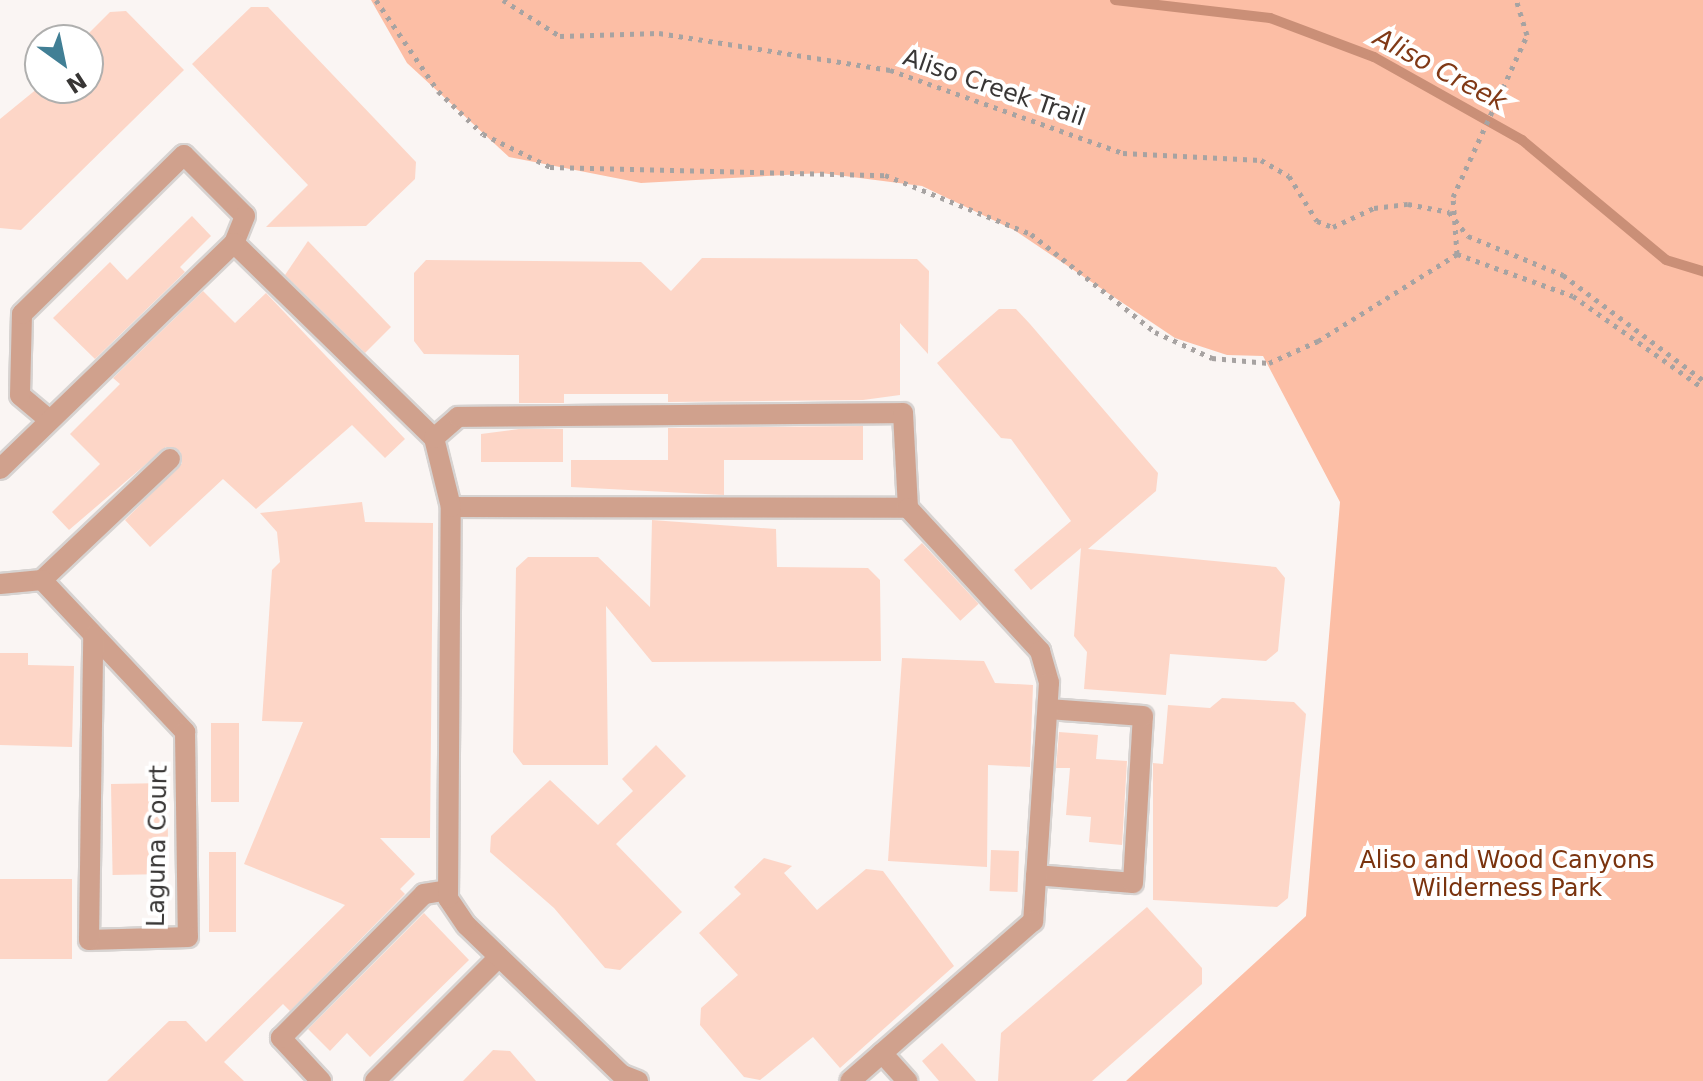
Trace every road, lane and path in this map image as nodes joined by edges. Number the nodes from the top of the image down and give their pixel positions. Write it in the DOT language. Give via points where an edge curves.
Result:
graph roads {
  1 [pos="376,0"];
  2 [pos="503,0"];
  3 [pos="1516,0"];
  4 [pos="1449,212"];
  5 [pos="234,243"];
  6 [pos="1457,254"];
  7 [pos="1703,380"];
  8 [pos="1703,388"];
  9 [pos="47,418"];
  10 [pos="434,438"];
  11 [pos="170,459"];
  12 [pos="0,469"];
  13 [pos="451,507"];
  14 [pos="908,508"];
  15 [pos="42,580"];
  16 [pos="0,584"];
  17 [pos="93,636"];
  18 [pos="1048,709"];
  19 [pos="1036,875"];
  20 [pos="448,890"];
  21 [pos="499,957"];
  22 [pos="882,1053"];
  23 [pos="627,1079"];
  24 [pos="321,1081"];
  25 [pos="375,1081"];
  26 [pos="850,1081"];
  27 [pos="907,1081"];
  1 -- 6 [label="path" via="438,91 483,134 550,167 885,175 1031,234 1155,332 1212,358 1269,363 1318,341"];
  2 -- 4 [label="path, Aliso Creek Trail" via="560,36 659,33 890,70 1123,153 1261,160 1289,176 1317,221 1333,227 1385,207"];
  3 -- 4 [label="path" via="1528,19 1523,52"];
  4 -- 6 [label="path"];
  4 -- 7 [label="path" via="1468,236 1563,275"];
  5 -- 9 [label="street"];
  5 -- 9 [label="street" via="245,216 184,155 22,314 20,395"];
  5 -- 10 [label="street"];
  6 -- 8 [label="path" via="1573,296"];
  9 -- 12 [label="street"];
  10 -- 13 [label="street"];
  10 -- 14 [label="street" via="458,417 903,413"];
  11 -- 15 [label="street"];
  13 -- 14 [label="street"];
  13 -- 20 [label="street"];
  14 -- 18 [label="street" via="1040,651"];
  15 -- 16 [label="street"];
  15 -- 17 [label="street, Laguna Court"];
  17 -- 17 [label="street, Laguna Court" via="89,940 188,937 185,732"];
  18 -- 19 [label="street"];
  18 -- 19 [label="street" via="1143,716 1133,883"];
  19 -- 22 [label="street" via="1033,921"];
  20 -- 21 [label="street" via="466,925"];
  20 -- 24 [label="street" via="424,894 281,1038"];
  21 -- 23 [label="street"];
  21 -- 25 [label="street"];
  22 -- 26 [label="street"];
  22 -- 27 [label="street"];
}
